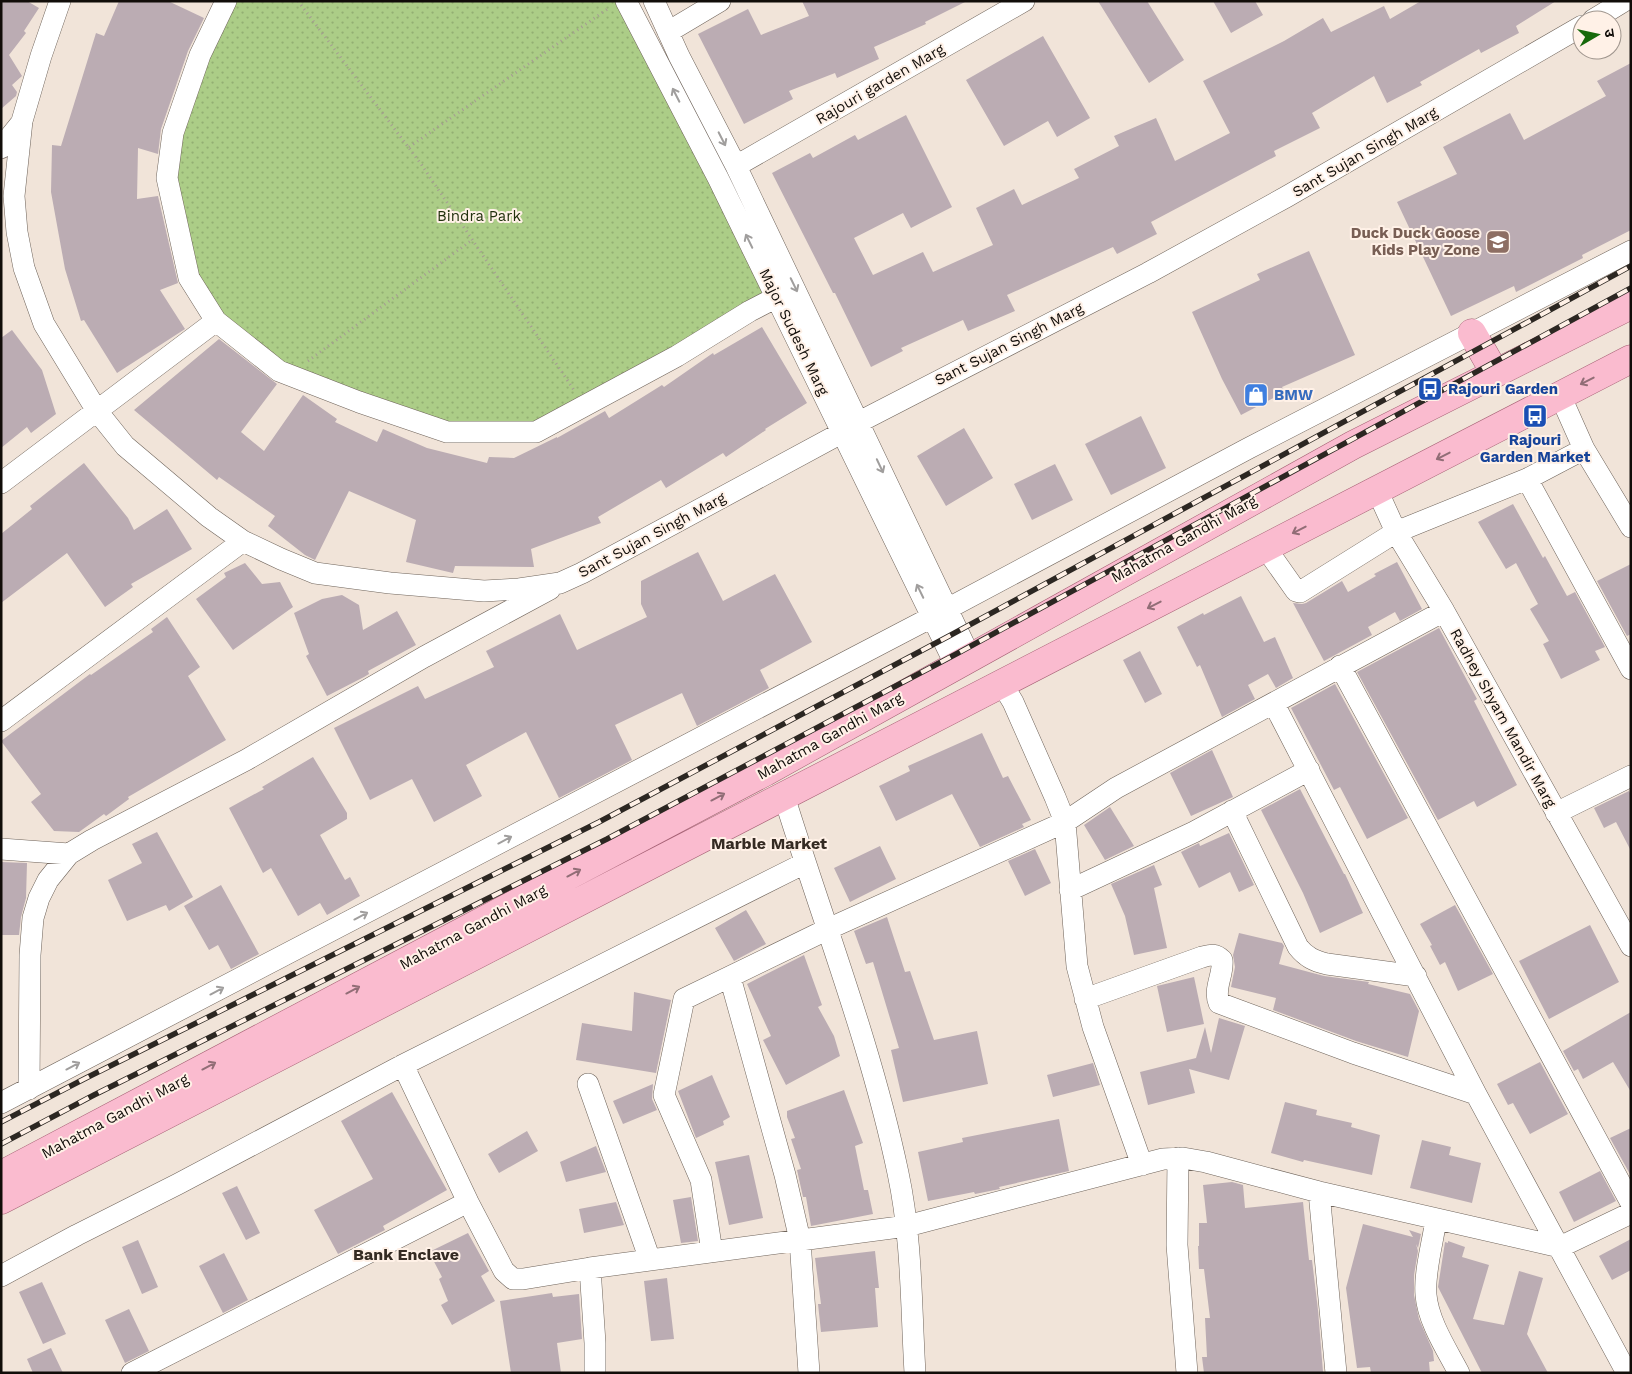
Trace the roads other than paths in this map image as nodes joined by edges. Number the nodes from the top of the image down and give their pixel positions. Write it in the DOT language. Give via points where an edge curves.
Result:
graph roads {
  1 [pos="60,1"];
  2 [pos="226,1"];
  3 [pos="654,1"];
  4 [pos="720,1"];
  5 [pos="1024,1"];
  6 [pos="1624,1"];
  7 [pos="618,4"];
  8 [pos="1609,10"];
  9 [pos="668,32"];
  10 [pos="1572,32"];
  11 [pos="22,121"];
  12 [pos="4,141"];
  13 [pos="736,166"];
  14 [pos="1631,251"];
  15 [pos="777,297"];
  16 [pos="1631,305"];
  17 [pos="216,321"];
  18 [pos="1472,333"];
  19 [pos="1631,359"];
  20 [pos="1495,374"];
  21 [pos="1560,395"];
  22 [pos="97,410"];
  23 [pos="851,427"];
  24 [pos="1584,449"];
  25 [pos="1527,479"];
  26 [pos="1,482"];
  27 [pos="1382,487"];
  28 [pos="1631,527"];
  29 [pos="1402,529"];
  30 [pos="243,541"];
  31 [pos="1266,548"];
  32 [pos="560,583"];
  33 [pos="1444,611"];
  34 [pos="940,613"];
  35 [pos="964,663"];
  36 [pos="1340,666"];
  37 [pos="1631,669"];
  38 [pos="1002,684"];
  39 [pos="1274,704"];
  40 [pos="1,721"];
  41 [pos="1309,770"];
  42 [pos="1631,776"];
  43 [pos="784,796"];
  44 [pos="1232,811"];
  45 [pos="1560,811"];
  46 [pos="1065,822"];
  47 [pos="1,849"];
  48 [pos="69,854"];
  49 [pos="805,863"];
  50 [pos="1070,890"];
  51 [pos="1631,926"];
  52 [pos="828,929"];
  53 [pos="1631,946"];
  54 [pos="1416,976"];
  55 [pos="730,977"];
  56 [pos="1085,999"];
  57 [pos="403,1065"];
  58 [pos="588,1084"];
  59 [pos="29,1089"];
  60 [pos="1476,1094"];
  61 [pos="1,1103"];
  62 [pos="1178,1158"];
  63 [pos="14,1165"];
  64 [pos="1142,1165"];
  65 [pos="57,1172"];
  66 [pos="1,1175"];
  67 [pos="1319,1192"];
  68 [pos="1,1200"];
  69 [pos="468,1202"];
  70 [pos="1631,1204"];
  71 [pos="1631,1212"];
  72 [pos="1,1217"];
  73 [pos="1436,1219"];
  74 [pos="907,1226"];
  75 [pos="800,1240"];
  76 [pos="1560,1248"];
  77 [pos="712,1252"];
  78 [pos="650,1260"];
  79 [pos="590,1268"];
  80 [pos="1,1276"];
  81 [pos="132,1373"];
  82 [pos="595,1373"];
  83 [pos="809,1373"];
  84 [pos="915,1373"];
  85 [pos="1187,1373"];
  86 [pos="1336,1373"];
  87 [pos="1460,1373"];
  88 [pos="1627,1373"];
  1 -- 11 [label="street, Sant Sujan Singh Marg"];
  2 -- 17 [label="street" via="200,54 173,133 166,178 189,278"];
  3 -- 9 [label="street, Major Sudesh Marg"];
  4 -- 9 [label="street"];
  5 -- 13 [label="street, Rajouri garden Marg"];
  6 -- 8 [label="street"];
  15 -- 7 [label="street, Major Sudesh Marg, one-way" via="718,178"];
  9 -- 13 [label="street, Major Sudesh Marg, one-way"];
  10 -- 23 [label="street, Sant Sujan Singh Marg" via="1148,273"];
  11 -- 12 [label="street"];
  11 -- 22 [label="street, Sant Sujan Singh Marg" via="14,196 24,268 44,324"];
  13 -- 23 [label="street, Major Sudesh Marg, one-way"];
  14 -- 18 [label="street"];
  15 -- 17 [label="street" via="677,356 536,432 447,432 359,402 280,371"];
  15 -- 23 [label="street, Major Sudesh Marg"];
  16 -- 20 [label="main road, Mahatma Gandhi Marg"];
  17 -- 22 [label="street"];
  18 -- 20 [label="main road"];
  18 -- 34 [label="street"];
  19 -- 21 [label="main road, Mahatma Gandhi Marg, one-way"];
  20 -- 35 [label="main road, Mahatma Gandhi Marg" via="1353,445"];
  21 -- 24 [label="street"];
  21 -- 27 [label="main road, Mahatma Gandhi Marg, one-way"];
  22 -- 26 [label="street"];
  22 -- 30 [label="street, Sant Sujan Singh Marg" via="131,452"];
  23 -- 32 [label="street, Sant Sujan Singh Marg"];
  23 -- 34 [label="street, Major Sudesh Marg"];
  24 -- 25 [label="street"];
  24 -- 28 [label="street"];
  25 -- 29 [label="street"];
  25 -- 37 [label="street"];
  27 -- 29 [label="street, Radhey Shyam Mandir Marg"];
  27 -- 31 [label="main road, Mahatma Gandhi Marg, one-way"];
  29 -- 31 [label="street" via="1299,592"];
  29 -- 33 [label="street, Radhey Shyam Mandir Marg"];
  29 -- 45 [label="street, Radhey Shyam Mandir Marg" via="1454,614"];
  30 -- 32 [label="street, Sant Sujan Singh Marg" via="315,572 390,584 484,591"];
  30 -- 40 [label="street"];
  31 -- 38 [label="main road, Mahatma Gandhi Marg, one-way"];
  32 -- 48 [label="street" via="246,760"];
  33 -- 36 [label="street"];
  33 -- 45 [label="street, Radhey Shyam Mandir Marg"];
  34 -- 35 [label="street, Major Sudesh Marg"];
  59 -- 34 [label="street, one-way"];
  63 -- 35 [label="main road, Mahatma Gandhi Marg, one-way" via="765,772"];
  36 -- 39 [label="street"];
  36 -- 70 [label="street"];
  38 -- 43 [label="main road, Mahatma Gandhi Marg"];
  38 -- 46 [label="street" via="1013,702"];
  39 -- 41 [label="street"];
  39 -- 46 [label="street" via="1116,788"];
  41 -- 44 [label="street"];
  41 -- 54 [label="street"];
  42 -- 45 [label="street"];
  43 -- 49 [label="street"];
  43 -- 65 [label="main road, Mahatma Gandhi Marg"];
  44 -- 50 [label="street"];
  44 -- 54 [label="street" via="1298,947 1305,955 1327,964"];
  45 -- 51 [label="street, Radhey Shyam Mandir Marg"];
  45 -- 53 [label="street, Radhey Shyam Mandir Marg"];
  46 -- 50 [label="street"];
  46 -- 52 [label="street"];
  47 -- 48 [label="street"];
  48 -- 59 [label="street" via="38,898 34,918 30,955"];
  49 -- 52 [label="street"];
  49 -- 57 [label="street"];
  50 -- 56 [label="street" via="1077,966"];
  52 -- 55 [label="street"];
  52 -- 74 [label="street" via="847,983 884,1117"];
  54 -- 60 [label="street"];
  55 -- 75 [label="street"];
  55 -- 77 [label="street" via="684,999 664,1095 701,1180"];
  56 -- 60 [label="street" via="1212,954 1222,960 1216,998 1224,1006"];
  56 -- 64 [label="street"];
  57 -- 69 [label="street"];
  57 -- 80 [label="street"];
  58 -- 78 [label="street"];
  59 -- 61 [label="street"];
  60 -- 76 [label="street"];
  62 -- 64 [label="street"];
  62 -- 67 [label="street" via="1206,1162"];
  62 -- 85 [label="street" via="1177,1245"];
  63 -- 66 [label="main road, Mahatma Gandhi Marg"];
  64 -- 74 [label="street"];
  65 -- 68 [label="main road, Mahatma Gandhi Marg"];
  65 -- 72 [label="main road, Mahatma Gandhi Marg"];
  67 -- 73 [label="street"];
  67 -- 86 [label="street"];
  69 -- 79 [label="street" via="504,1271 513,1279"];
  69 -- 81 [label="street"];
  71 -- 76 [label="street"];
  73 -- 76 [label="street"];
  73 -- 87 [label="street" via="1426,1298 1437,1330"];
  74 -- 75 [label="street"];
  74 -- 84 [label="street"];
  75 -- 77 [label="street"];
  75 -- 83 [label="street"];
  76 -- 88 [label="street"];
  77 -- 78 [label="street"];
  78 -- 79 [label="street"];
  79 -- 82 [label="street"];
}
